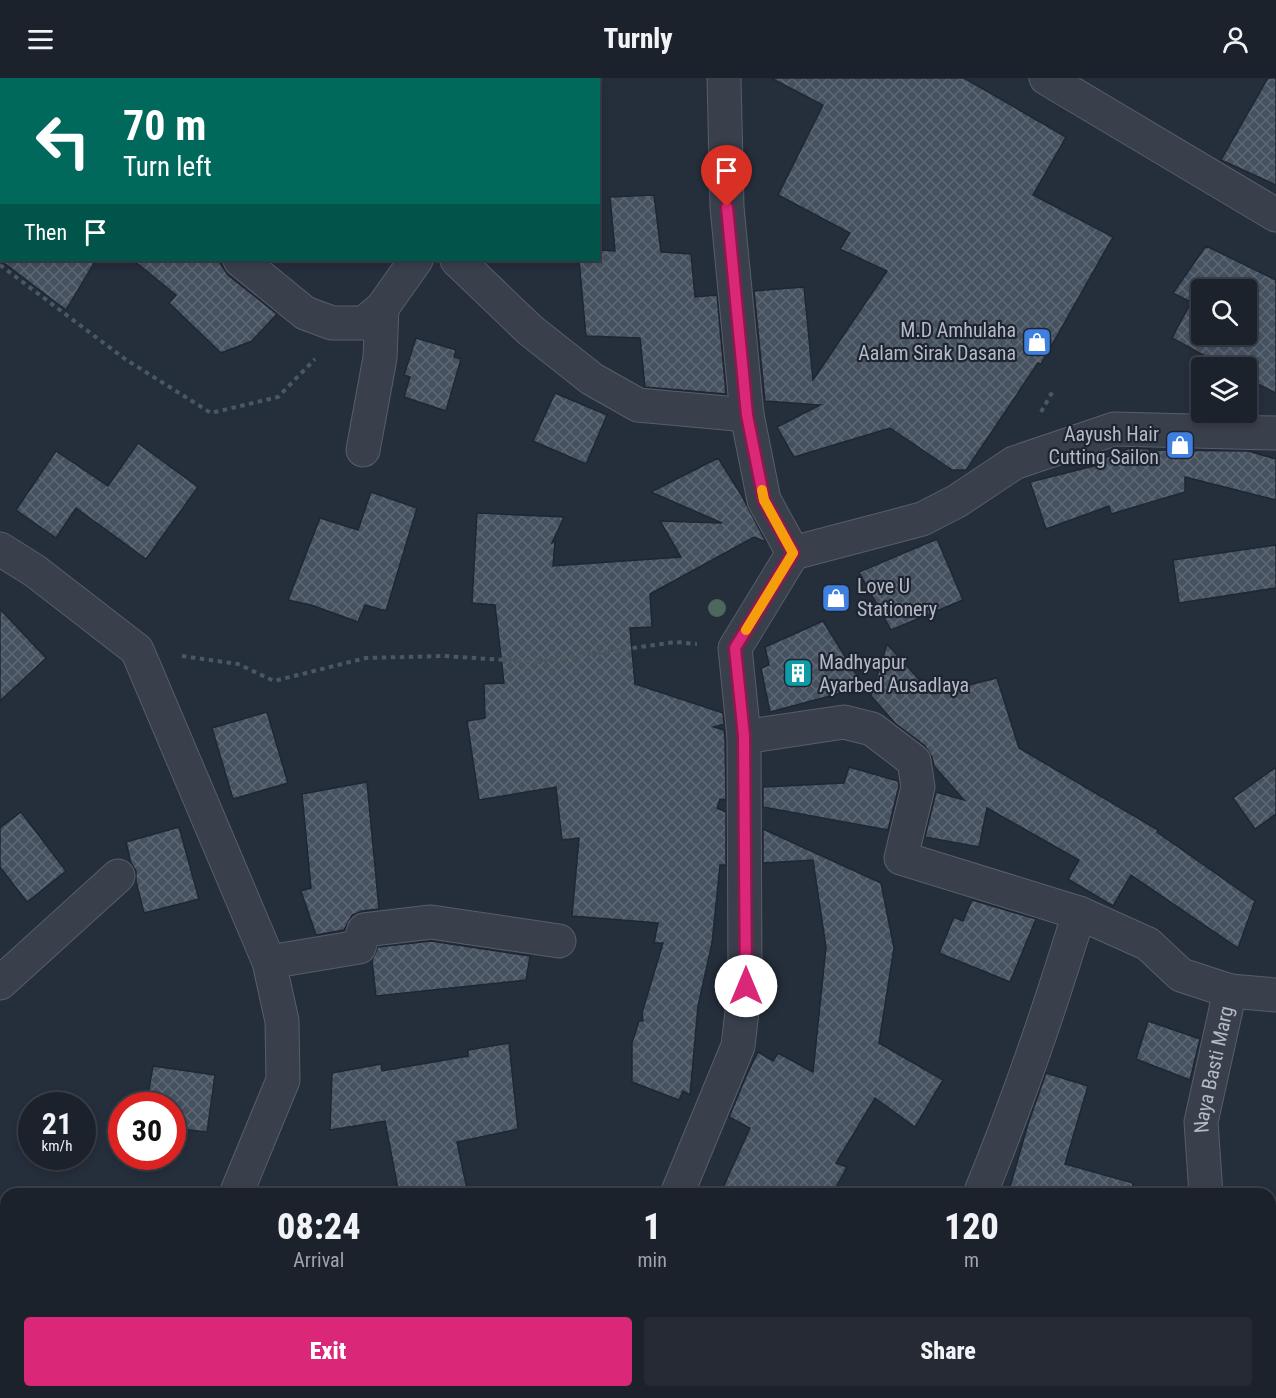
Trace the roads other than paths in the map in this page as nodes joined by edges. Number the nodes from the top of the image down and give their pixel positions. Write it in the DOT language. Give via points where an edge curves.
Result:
graph roads {
  1 [pos="724,78"];
  2 [pos="1046,78"];
  3 [pos="1276,215"];
  4 [pos="241,261"];
  5 [pos="415,261"];
  6 [pos="458,261"];
  7 [pos="373,315"];
  8 [pos="747,415"];
  9 [pos="1276,433"];
  10 [pos="363,450"];
  11 [pos="0,549"];
  12 [pos="793,553"];
  13 [pos="744,736"];
  14 [pos="118,876"];
  15 [pos="1078,913"];
  16 [pos="559,941"];
  17 [pos="269,962"];
  18 [pos="0,983"];
  19 [pos="1230,991"];
  20 [pos="1276,994"];
  21 [pos="238,1188"];
  22 [pos="679,1188"];
  23 [pos="982,1188"];
  24 [pos="1206,1188"];
  1 -- 8 [label="street" via="727,207"];
  2 -- 3 [label="street"];
  4 -- 7 [label="street" via="305,313 332,323"];
  5 -- 7 [label="street"];
  6 -- 8 [label="street" via="530,330 592,379 638,405"];
  7 -- 10 [label="street" via="380,358"];
  8 -- 12 [label="street" via="764,500"];
  9 -- 12 [label="street" via="1114,429 1014,463 922,519"];
  11 -- 17 [label="street" via="35,571 137,650"];
  12 -- 13 [label="street" via="735,648"];
  13 -- 15 [label="street" via="844,722 872,729 914,761 918,788 900,858"];
  13 -- 22 [label="street" via="746,986 738,1046"];
  14 -- 18 [label="street"];
  15 -- 19 [label="street" via="1148,944 1181,975"];
  15 -- 23 [label="street" via="1060,974"];
  16 -- 17 [label="street" via="431,922 363,930 359,947"];
  17 -- 21 [label="street" via="282,1021 283,1080"];
  19 -- 20 [label="street, Naya Basti Marg"];
  19 -- 24 [label="street, Naya Basti Marg" via="1201,1122"];
}
